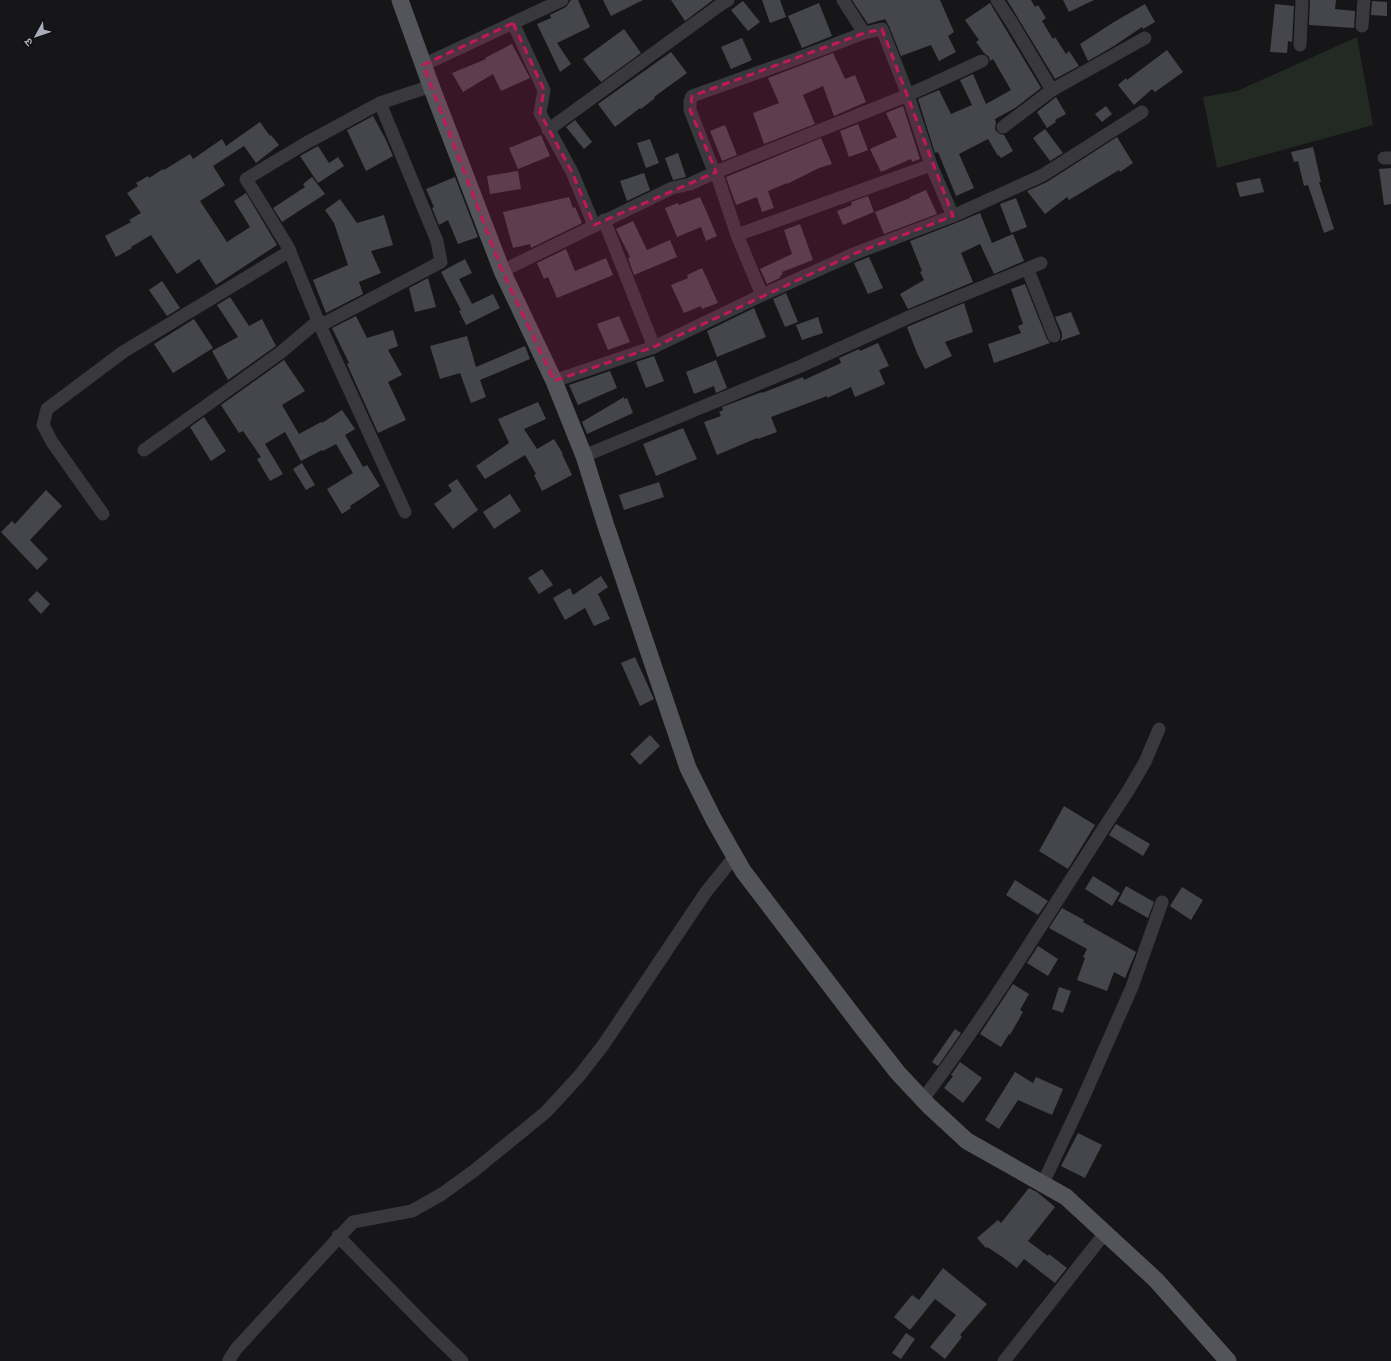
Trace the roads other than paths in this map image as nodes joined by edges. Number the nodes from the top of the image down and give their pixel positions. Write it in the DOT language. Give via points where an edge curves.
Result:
graph roads {
  1 [pos="400,0"];
  2 [pos="562,0"];
  3 [pos="728,0"];
  4 [pos="843,0"];
  5 [pos="997,0"];
  6 [pos="1302,0"];
  7 [pos="1364,0"];
  8 [pos="513,23"];
  9 [pos="1362,26"];
  10 [pos="864,33"];
  11 [pos="1145,38"];
  12 [pos="1300,45"];
  13 [pos="982,61"];
  14 [pos="423,65"];
  15 [pos="431,86"];
  16 [pos="1052,90"];
  17 [pos="908,95"];
  18 [pos="380,103"];
  19 [pos="1142,112"];
  20 [pos="1003,127"];
  21 [pos="548,130"];
  22 [pos="931,165"];
  23 [pos="716,172"];
  24 [pos="953,216"];
  25 [pos="599,223"];
  26 [pos="736,235"];
  27 [pos="290,251"];
  28 [pos="1041,263"];
  29 [pos="1028,270"];
  30 [pos="502,271"];
  31 [pos="762,295"];
  32 [pos="318,321"];
  33 [pos="1054,336"];
  34 [pos="654,347"];
  35 [pos="554,381"];
  36 [pos="144,450"];
  37 [pos="584,456"];
  38 [pos="405,512"];
  39 [pos="103,514"];
  40 [pos="1159,729"];
  41 [pos="734,856"];
  42 [pos="1162,902"];
  43 [pos="923,1099"];
  44 [pos="1042,1183"];
  45 [pos="1105,1233"];
  46 [pos="338,1236"];
  47 [pos="230,1361"];
  48 [pos="462,1361"];
  49 [pos="1004,1361"];
  50 [pos="1228,1361"];
  1 -- 14 [label="main road"];
  2 -- 8 [label="street"];
  3 -- 21 [label="street"];
  4 -- 10 [label="street"];
  5 -- 16 [label="street"];
  6 -- 12 [label="street"];
  7 -- 9 [label="street"];
  8 -- 14 [label="street"];
  8 -- 21 [label="street" via="544,90 540,113"];
  10 -- 17 [label="street" via="882,29"];
  10 -- 23 [label="street" via="692,96 690,110"];
  11 -- 16 [label="street"];
  13 -- 17 [label="street"];
  14 -- 15 [label="main road"];
  15 -- 18 [label="street"];
  15 -- 30 [label="main road"];
  16 -- 20 [label="street"];
  17 -- 22 [label="street"];
  17 -- 23 [label="street"];
  18 -- 27 [label="street" via="246,179"];
  18 -- 32 [label="street" via="437,241 441,262 325,322"];
  19 -- 24 [label="street" via="1043,175"];
  21 -- 25 [label="street"];
  22 -- 24 [label="street"];
  22 -- 26 [label="street"];
  23 -- 25 [label="street" via="690,184 672,188"];
  23 -- 26 [label="street"];
  24 -- 31 [label="street" via="856,253"];
  25 -- 30 [label="street"];
  25 -- 34 [label="street"];
  26 -- 31 [label="street"];
  27 -- 32 [label="street"];
  27 -- 39 [label="street" via="123,352 47,409 43,425"];
  28 -- 29 [label="street"];
  29 -- 33 [label="street"];
  29 -- 37 [label="street" via="909,317 802,366"];
  30 -- 35 [label="main road"];
  31 -- 34 [label="street"];
  32 -- 36 [label="street" via="280,353"];
  32 -- 38 [label="street"];
  34 -- 35 [label="street"];
  35 -- 37 [label="main road"];
  37 -- 41 [label="main road" via="688,768"];
  40 -- 43 [label="street" via="1145,762 1128,791 993,1000"];
  41 -- 43 [label="main road" via="861,1026 898,1073"];
  41 -- 46 [label="street" via="706,892 604,1044 546,1112 442,1194 412,1210 353,1222"];
  42 -- 44 [label="street" via="1132,987"];
  43 -- 44 [label="main road" via="967,1141"];
  44 -- 45 [label="main road" via="1066,1197"];
  45 -- 49 [label="street"];
  45 -- 50 [label="main road" via="1156,1280"];
  46 -- 47 [label="street" via="236,1349"];
  46 -- 48 [label="street"];
}
